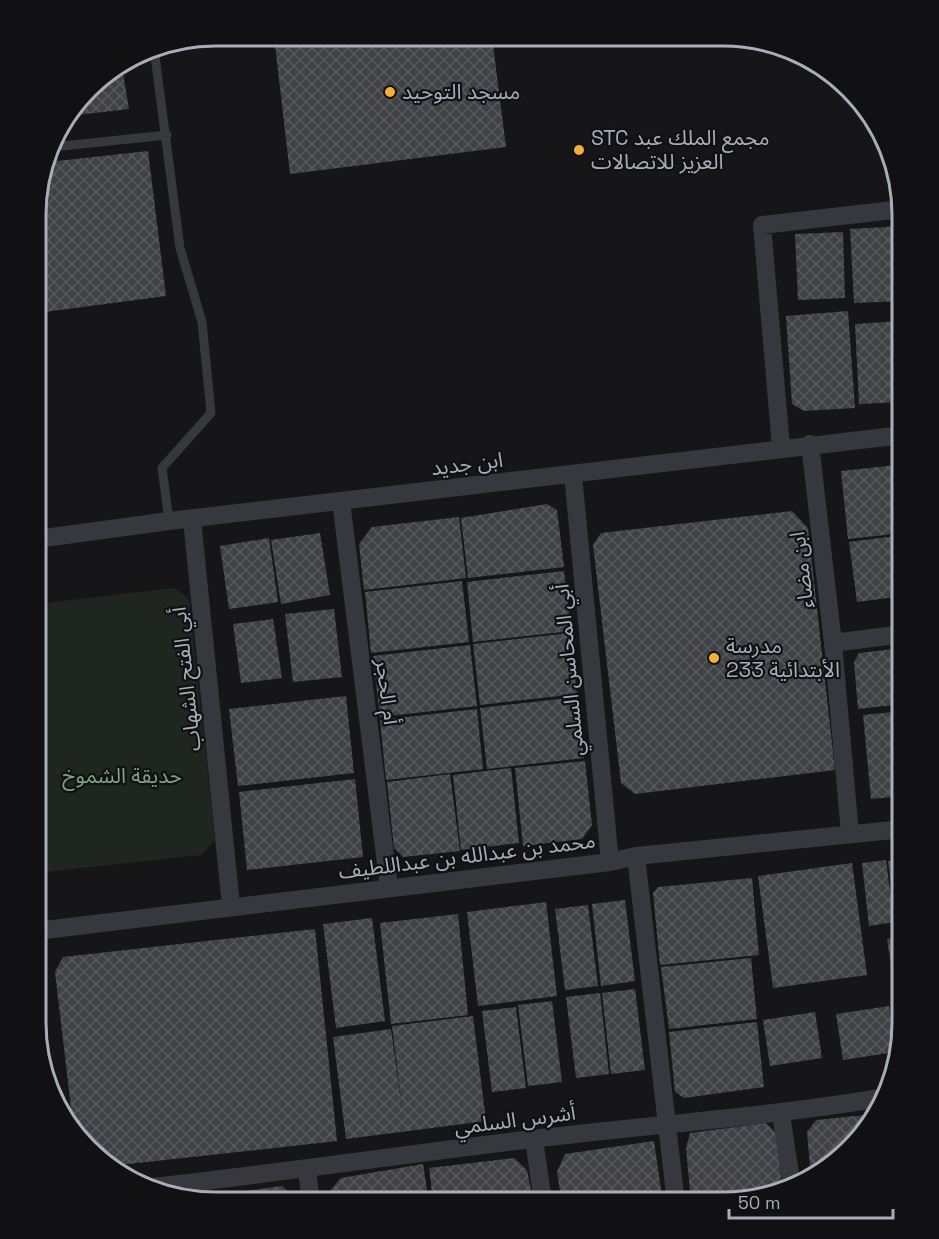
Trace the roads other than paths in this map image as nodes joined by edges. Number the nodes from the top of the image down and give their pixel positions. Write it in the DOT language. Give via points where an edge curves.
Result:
graph roads {
  1 [pos="155,57"];
  2 [pos="167,135"];
  3 [pos="61,146"];
  4 [pos="892,210"];
  5 [pos="892,436"];
  6 [pos="810,444"];
  7 [pos="781,447"];
  8 [pos="573,475"];
  9 [pos="341,501"];
  10 [pos="192,519"];
  11 [pos="168,521"];
  12 [pos="46,538"];
  13 [pos="892,635"];
  14 [pos="833,643"];
  15 [pos="892,830"];
  16 [pos="850,834"];
  17 [pos="636,856"];
  18 [pos="610,862"];
  19 [pos="389,888"];
  20 [pos="231,906"];
  21 [pos="46,930"];
  22 [pos="874,1099"];
  23 [pos="781,1114"];
  24 [pos="668,1126"];
  25 [pos="534,1139"];
  26 [pos="307,1170"];
  27 [pos="791,1178"];
  28 [pos="167,1185"];
  29 [pos="310,1193"];
  30 [pos="542,1193"];
  31 [pos="675,1193"];
  1 -- 2 [label="lane"];
  2 -- 3 [label="lane"];
  2 -- 11 [label="lane" via="180,248 202,322 211,413 162,468"];
  4 -- 7 [label="street" via="762,225"];
  5 -- 6 [label="street, ابن جديد"];
  6 -- 7 [label="street, ابن جديد"];
  6 -- 14 [label="street, ابن مضاء"];
  7 -- 8 [label="street, ابن جديد"];
  8 -- 9 [label="street, ابن جديد"];
  8 -- 18 [label="street, أبي المحاسن السلمي"];
  9 -- 10 [label="street, ابن جديد"];
  9 -- 19 [label="street, أم الحجر"];
  10 -- 11 [label="street, ابن جديد"];
  10 -- 20 [label="street, أبي الفتح الشهاب"];
  11 -- 12 [label="street, ابن جديد"];
  13 -- 14 [label="street"];
  14 -- 16 [label="street, ابن مضاء"];
  15 -- 16 [label="street, محمد بن عبدالله بن عبداللطيف"];
  16 -- 17 [label="street, محمد بن عبدالله بن عبداللطيف"];
  17 -- 18 [label="street, محمد بن عبدالله بن عبداللطيف"];
  17 -- 24 [label="street"];
  18 -- 19 [label="street, محمد بن عبدالله بن عبداللطيف"];
  19 -- 20 [label="street, محمد بن عبدالله بن عبداللطيف"];
  20 -- 21 [label="street, محمد بن عبدالله بن عبداللطيف"];
  22 -- 23 [label="street, أشرس السلمي"];
  23 -- 24 [label="street, أشرس السلمي"];
  23 -- 27 [label="street"];
  24 -- 25 [label="street, أشرس السلمي"];
  24 -- 31 [label="street"];
  25 -- 26 [label="street, أشرس السلمي"];
  25 -- 30 [label="street"];
  26 -- 28 [label="street, أشرس السلمي"];
  26 -- 29 [label="street"];
}
